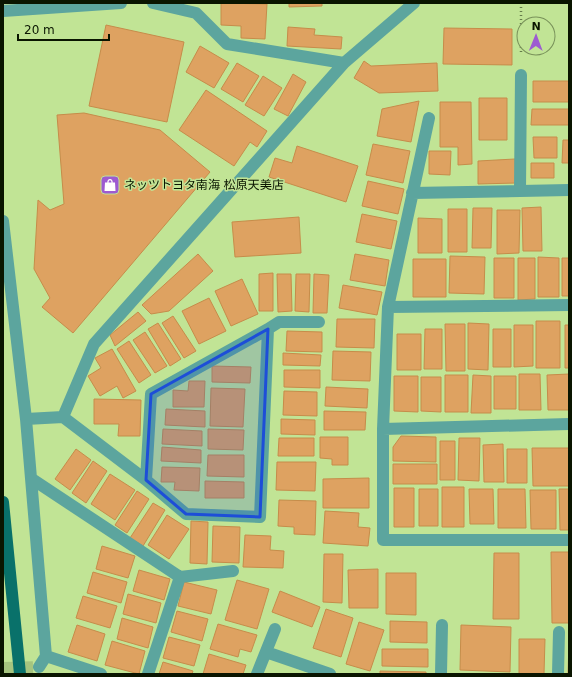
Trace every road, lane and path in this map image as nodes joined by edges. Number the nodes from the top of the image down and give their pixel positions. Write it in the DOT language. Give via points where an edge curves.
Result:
graph roads {
  1 [pos="121,3"];
  2 [pos="153,3"];
  3 [pos="414,3"];
  4 [pos="520,3"];
  5 [pos="3,11"];
  6 [pos="344,63"];
  7 [pos="521,75"];
  8 [pos="429,118"];
  9 [pos="520,190"];
  10 [pos="569,190"];
  11 [pos="412,193"];
  12 [pos="3,221"];
  13 [pos="569,305"];
  14 [pos="388,308"];
  15 [pos="319,322"];
  16 [pos="268,329"];
  17 [pos="63,417"];
  18 [pos="26,419"];
  19 [pos="569,424"];
  20 [pos="383,429"];
  21 [pos="32,479"];
  22 [pos="146,480"];
  23 [pos="3,502"];
  24 [pos="569,540"];
  25 [pos="234,571"];
  26 [pos="180,577"];
  27 [pos="442,625"];
  28 [pos="275,629"];
  29 [pos="559,632"];
  30 [pos="266,652"];
  31 [pos="46,656"];
  32 [pos="39,667"];
  33 [pos="20,674"];
  34 [pos="101,674"];
  35 [pos="148,674"];
  36 [pos="257,674"];
  37 [pos="330,674"];
  38 [pos="441,674"];
  39 [pos="558,674"];
  1 -- 5 [label="street"];
  2 -- 6 [label="street" via="196,13 227,44"];
  3 -- 6 [label="street"];
  4 -- 7 [label="path"];
  6 -- 17 [label="street" via="94,344"];
  7 -- 9 [label="street"];
  8 -- 11 [label="street"];
  9 -- 10 [label="street"];
  9 -- 11 [label="street"];
  11 -- 14 [label="street"];
  12 -- 18 [label="street"];
  13 -- 14 [label="street"];
  14 -- 20 [label="street"];
  15 -- 16 [label="street" via="280,322"];
  16 -- 22 [label="street" via="151,394"];
  16 -- 22 [label="street" via="260,517 186,514"];
  17 -- 18 [label="street"];
  17 -- 22 [label="street"];
  18 -- 21 [label="street"];
  19 -- 20 [label="street"];
  20 -- 24 [label="street" via="384,540"];
  21 -- 26 [label="street"];
  21 -- 31 [label="street"];
  23 -- 33 [label="main road"];
  25 -- 26 [label="street"];
  26 -- 35 [label="street"];
  27 -- 38 [label="street"];
  28 -- 30 [label="street"];
  29 -- 39 [label="street"];
  30 -- 36 [label="street"];
  30 -- 37 [label="street"];
  31 -- 32 [label="street"];
  31 -- 34 [label="street"];
}
